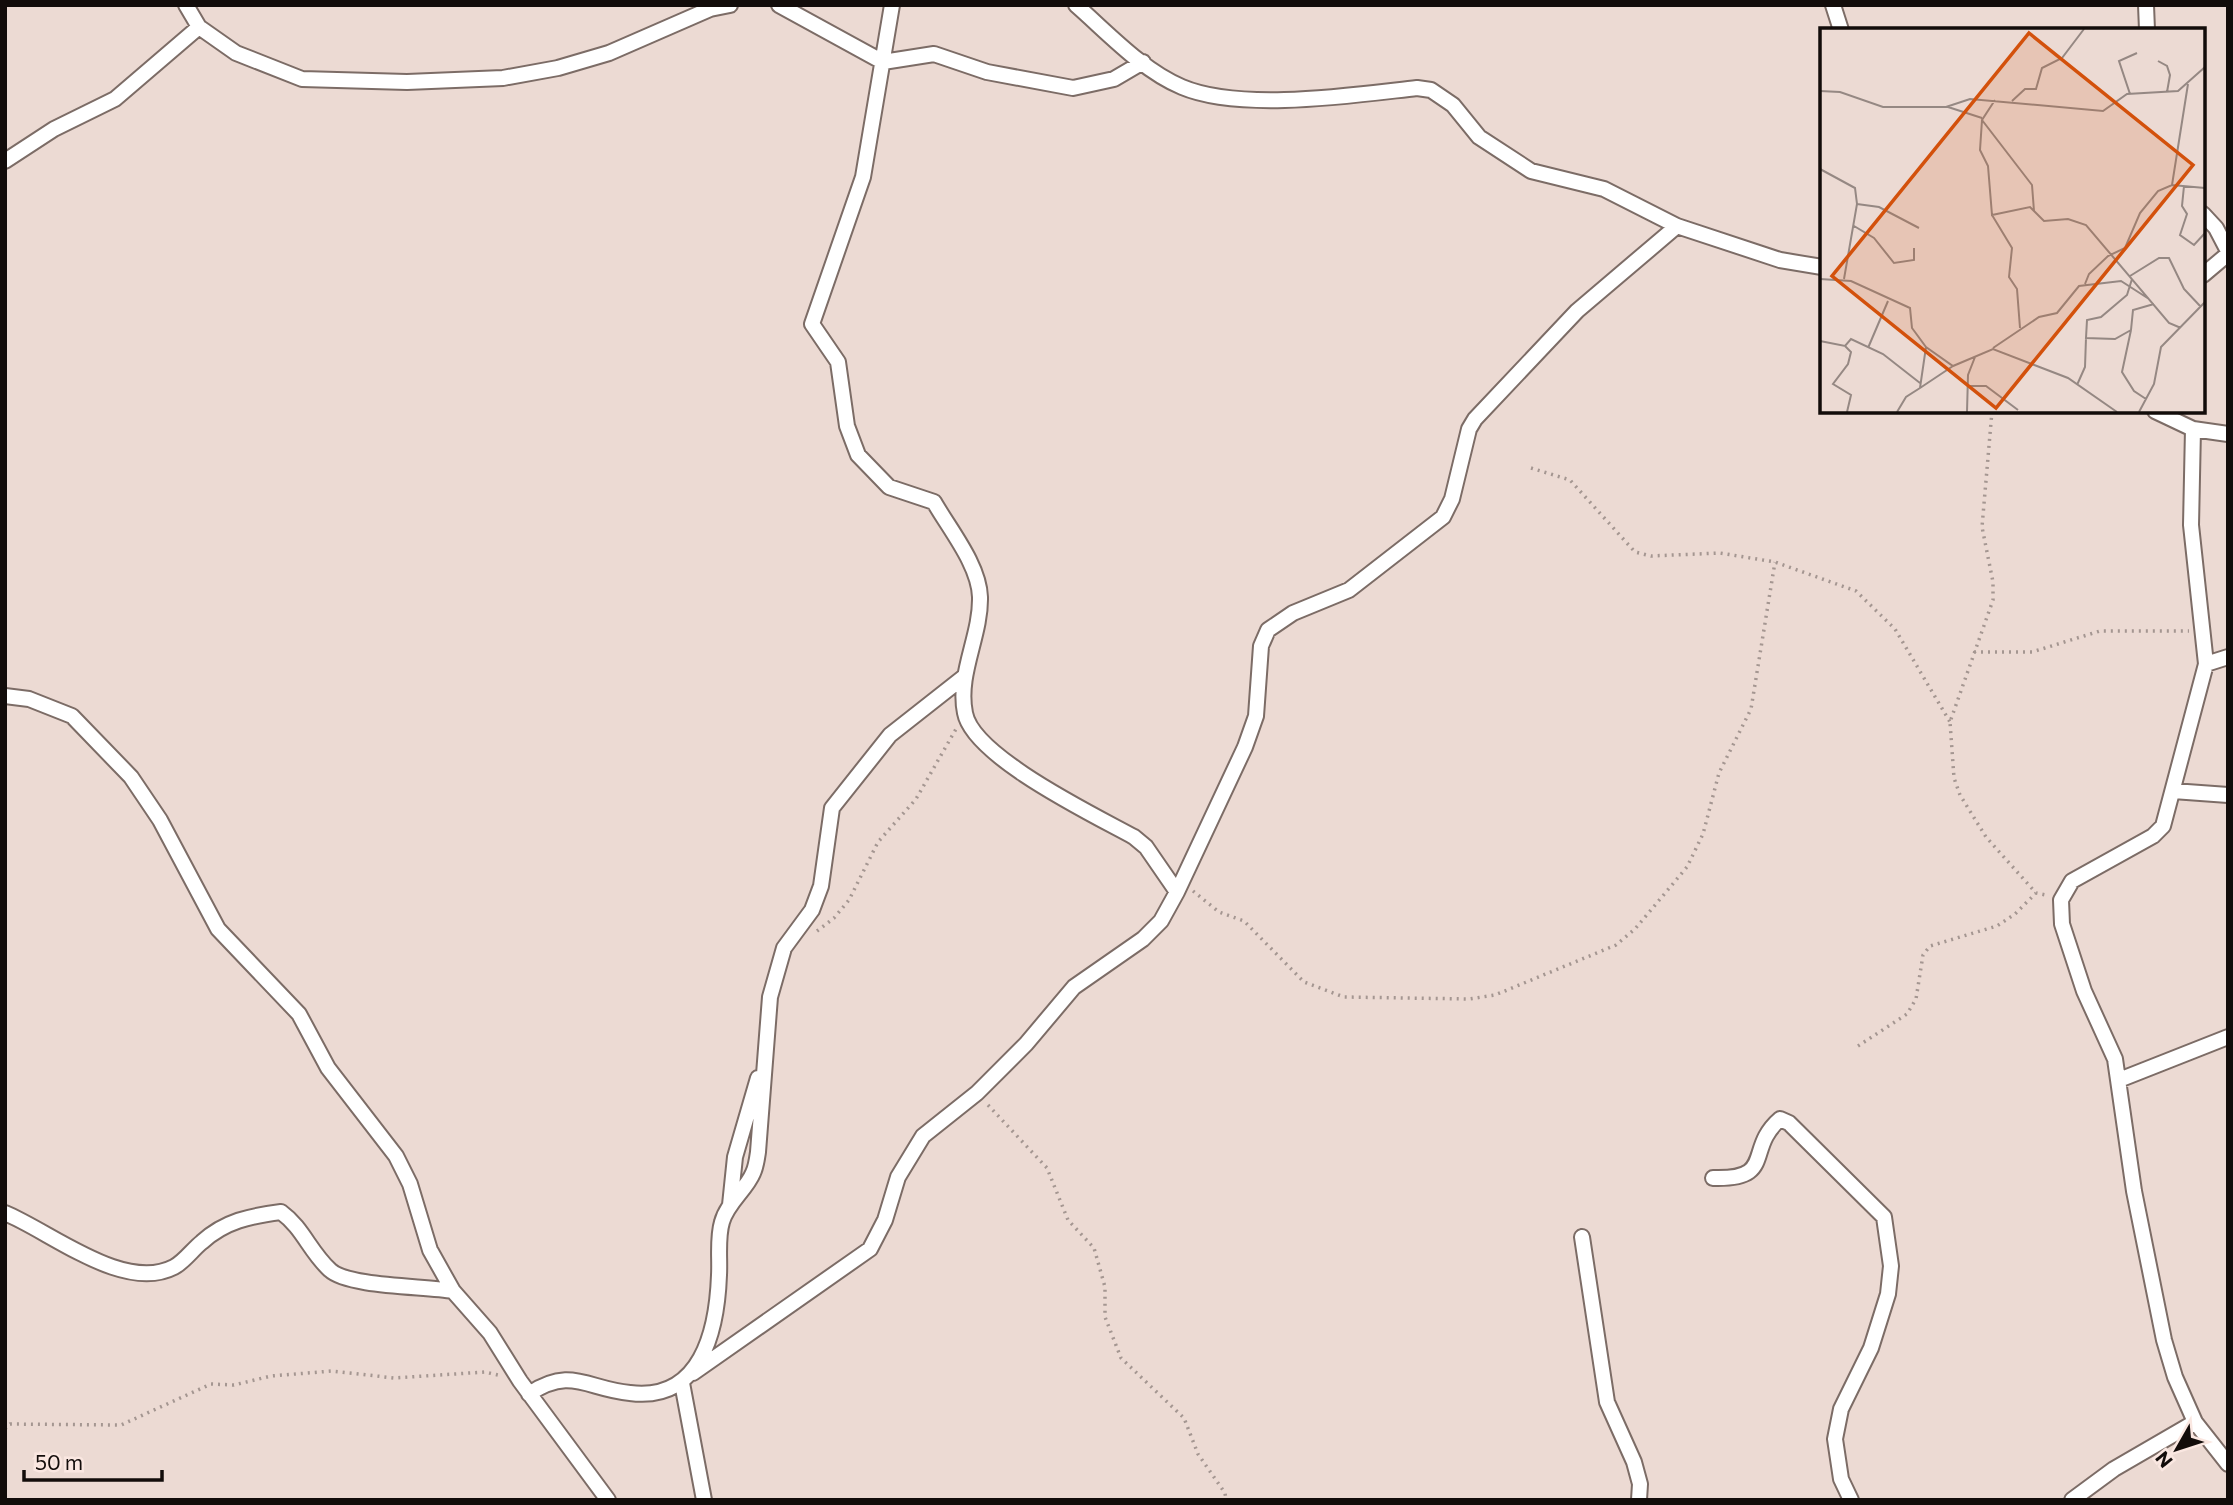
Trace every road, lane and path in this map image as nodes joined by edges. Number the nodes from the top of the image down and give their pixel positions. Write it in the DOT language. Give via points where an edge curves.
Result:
graph roads {
  1 [pos="186,5"];
  2 [pos="730,5"];
  3 [pos="779,5"];
  4 [pos="892,5"];
  5 [pos="1076,5"];
  6 [pos="1833,5"];
  7 [pos="2146,5"];
  8 [pos="199,27"];
  9 [pos="1840,28"];
  10 [pos="2147,28"];
  11 [pos="883,62"];
  12 [pos="1143,62"];
  13 [pos="5,161"];
  14 [pos="2205,216"];
  15 [pos="1677,226"];
  16 [pos="2228,252"];
  17 [pos="1820,267"];
  18 [pos="2205,273"];
  19 [pos="1992,413"];
  20 [pos="2159,413"];
  21 [pos="2193,429"];
  22 [pos="2228,434"];
  23 [pos="1531,468"];
  24 [pos="1775,562"];
  25 [pos="2201,629"];
  26 [pos="1974,652"];
  27 [pos="2228,657"];
  28 [pos="2206,664"];
  29 [pos="965,676"];
  30 [pos="5,696"];
  31 [pos="965,715"];
  32 [pos="1950,722"];
  33 [pos="2173,792"];
  34 [pos="2228,795"];
  35 [pos="1180,887"];
  36 [pos="2036,892"];
  37 [pos="2061,900"];
  38 [pos="784,948"];
  39 [pos="2228,1037"];
  40 [pos="767,1046"];
  41 [pos="1858,1046"];
  42 [pos="2119,1080"];
  43 [pos="977,1093"];
  44 [pos="1713,1178"];
  45 [pos="730,1206"];
  46 [pos="5,1213"];
  47 [pos="1582,1237"];
  48 [pos="453,1291"];
  49 [pos="687,1378"];
  50 [pos="524,1387"];
  51 [pos="2195,1422"];
  52 [pos="5,1429"];
  53 [pos="2228,1464"];
  54 [pos="608,1500"];
  55 [pos="704,1500"];
  56 [pos="1226,1500"];
  57 [pos="1639,1500"];
  58 [pos="1851,1500"];
  59 [pos="2072,1500"];
  1 -- 8 [label="street"];
  2 -- 8 [label="street" via="558,68 503,78 407,82 302,79 236,53"];
  3 -- 11 [label="street"];
  4 -- 11 [label="street"];
  5 -- 12 [label="street"];
  6 -- 9 [label="street"];
  7 -- 10 [label="street"];
  8 -- 13 [label="street" via="115,99 54,129"];
  11 -- 12 [label="street" via="934,54 988,72 1073,88 1114,79"];
  11 -- 29 [label="street" via="863,177 812,324 838,362 847,426 858,455 889,487 934,502 977,577 980,599"];
  12 -- 15 [label="street" via="1181,87 1214,97 1318,100 1431,90 1453,105 1479,137 1531,171 1604,189"];
  14 -- 16 [label="street"];
  15 -- 17 [label="street" via="1780,260"];
  15 -- 35 [label="street" via="1577,311 1475,419 1443,517 1349,590 1293,613 1268,630 1261,646 1252,726"];
  16 -- 18 [label="street"];
  19 -- 26 [label="path" via="1982,527 1993,600"];
  20 -- 21 [label="street"];
  21 -- 22 [label="street"];
  21 -- 25 [label="street" via="2191,525"];
  23 -- 24 [label="path" via="1570,481 1635,552 1651,556 1720,553"];
  24 -- 32 [label="path" via="1856,591 1895,629"];
  24 -- 35 [label="path" via="1751,709 1718,774 1703,834 1687,867 1616,945 1495,995 1469,999 1344,997 1304,982 1244,921 1219,912"];
  25 -- 26 [label="path" via="2100,631 2032,652"];
  25 -- 28 [label="street"];
  26 -- 32 [label="path"];
  27 -- 28 [label="street"];
  28 -- 33 [label="street"];
  29 -- 31 [label="street"];
  29 -- 38 [label="street" via="890,735 832,808 821,886 812,910"];
  30 -- 48 [label="street" via="29,699 72,716 131,778 160,820 218,929 299,1014 328,1068 396,1156 410,1184 430,1250"];
  31 -- 35 [label="street" via="985,743 1029,779 1134,836"];
  31 -- 38 [label="path" via="916,799 878,842 849,900 818,931"];
  32 -- 36 [label="path" via="1954,778 1960,795 1986,837"];
  33 -- 34 [label="street"];
  33 -- 37 [label="street" via="2163,826 2153,836 2083,873"];
  35 -- 43 [label="street" via="1161,921 1073,987"];
  36 -- 37 [label="path"];
  36 -- 41 [label="path" via="1997,926 1930,946 1923,955 1916,999 1908,1014"];
  37 -- 42 [label="street" via="2062,924 2080,980 2115,1059"];
  38 -- 40 [label="street" via="770,997"];
  39 -- 42 [label="street"];
  40 -- 45 [label="street" via="735,1157"];
  40 -- 45 [label="street" via="758,1152 753,1173"];
  42 -- 51 [label="street" via="2134,1191 2164,1340"];
  43 -- 49 [label="street" via="923,1136 911,1152 870,1249"];
  43 -- 56 [label="path" via="1047,1168 1068,1220 1094,1248 1105,1287 1105,1317 1121,1358 1184,1418 1198,1454"];
  44 -- 58 [label="street" via="1747,1175 1755,1167 1766,1132 1780,1119 1884,1217 1891,1266 1888,1294 1871,1348 1841,1409 1835,1439 1841,1479"];
  45 -- 49 [label="street" via="722,1223 719,1280 708,1345"];
  46 -- 48 [label="street" via="110,1268 138,1274 173,1267 229,1223 281,1212 297,1224 314,1254 333,1273 366,1282"];
  47 -- 57 [label="street" via="1607,1402 1634,1462"];
  48 -- 50 [label="street" via="490,1332"];
  49 -- 50 [label="street" via="654,1393 630,1394 568,1378"];
  49 -- 55 [label="street"];
  50 -- 52 [label="path" via="485,1372 394,1378 332,1371 211,1384 121,1424 10,1424"];
  50 -- 54 [label="street"];
  51 -- 53 [label="street"];
  51 -- 59 [label="street" via="2114,1469"];
}
